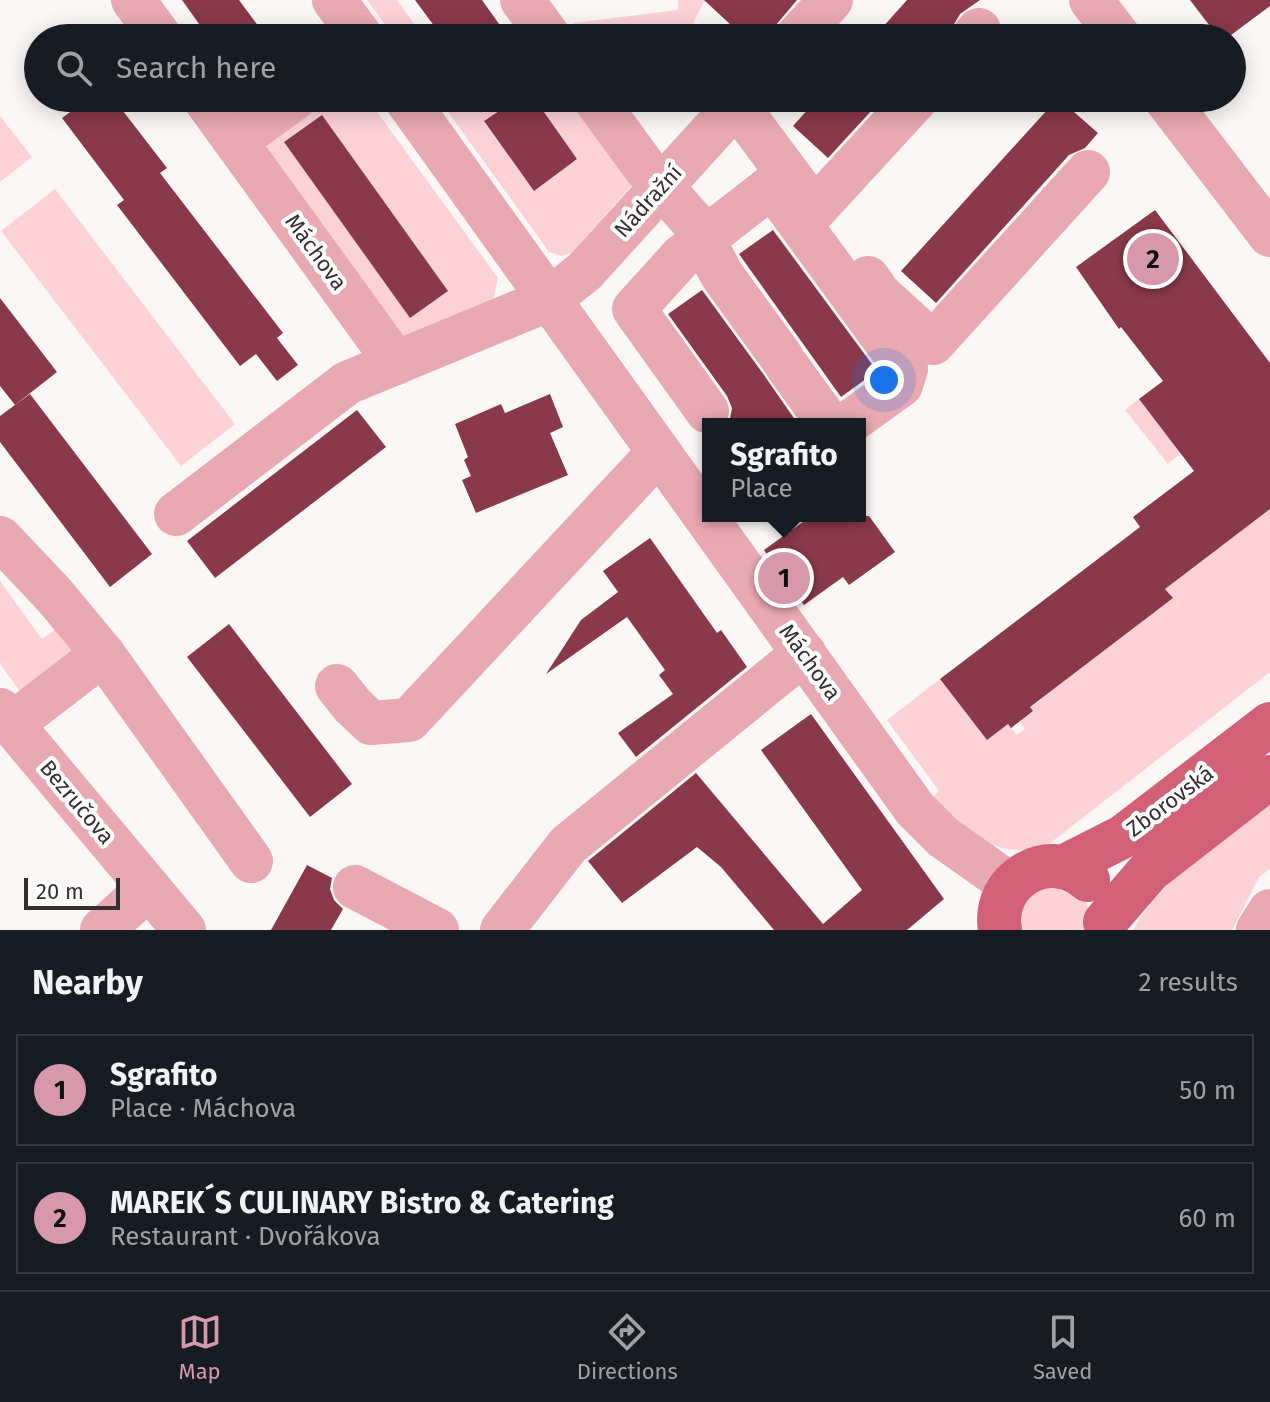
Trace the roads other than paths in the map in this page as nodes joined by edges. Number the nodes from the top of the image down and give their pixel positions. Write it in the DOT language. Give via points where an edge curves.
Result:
graph roads {
  1 [pos="133,0"];
  2 [pos="334,0"];
  3 [pos="831,0"];
  4 [pos="1091,0"];
  5 [pos="151,24"];
  6 [pos="352,24"];
  7 [pos="809,24"];
  8 [pos="1109,24"];
  9 [pos="214,112"];
  10 [pos="276,112"];
  11 [pos="415,112"];
  12 [pos="605,112"];
  13 [pos="729,112"];
  14 [pos="747,112"];
  15 [pos="904,112"];
  16 [pos="1176,112"];
  17 [pos="236,141"];
  18 [pos="1088,172"];
  19 [pos="661,187"];
  20 [pos="815,209"];
  21 [pos="1270,235"];
  22 [pos="703,240"];
  23 [pos="550,299"];
  24 [pos="396,363"];
  25 [pos="707,411"];
  26 [pos="825,418"];
  27 [pos="855,418"];
  28 [pos="659,452"];
  29 [pos="702,507"];
  30 [pos="176,514"];
  31 [pos="713,522"];
  32 [pos="0,538"];
  33 [pos="804,653"];
  34 [pos="103,654"];
  35 [pos="337,686"];
  36 [pos="6,717"];
  37 [pos="1270,724"];
  38 [pos="1270,777"];
  39 [pos="251,861"];
  40 [pos="1063,867"];
  41 [pos="355,887"];
  42 [pos="149,888"];
  43 [pos="1270,911"];
  44 [pos="1000,916"];
  45 [pos="1105,926"];
  46 [pos="102,930"];
  47 [pos="184,930"];
  48 [pos="437,930"];
  49 [pos="502,930"];
  50 [pos="1258,930"];
  1 -- 5 [label="street"];
  2 -- 6 [label="street"];
  3 -- 7 [label="street"];
  4 -- 8 [label="street"];
  9 -- 17 [label="street, Máchova"];
  10 -- 17 [label="street"];
  11 -- 23 [label="street, Máchova"];
  12 -- 19 [label="street"];
  13 -- 19 [label="street, Nádražní"];
  14 -- 20 [label="street"];
  15 -- 20 [label="street"];
  16 -- 21 [label="street"];
  17 -- 24 [label="street, Máchova"];
  18 -- 20 [label="street" via="933,343 879,294"];
  19 -- 22 [label="street"];
  19 -- 23 [label="street, Nádražní" via="585,271"];
  22 -- 25 [label="street" via="634,309"];
  22 -- 26 [label="street" via="722,275"];
  22 -- 27 [label="street" via="772,186 906,369 901,385"];
  23 -- 24 [label="street"];
  23 -- 28 [label="street, Máchova"];
  24 -- 30 [label="street" via="347,383"];
  28 -- 29 [label="street, Máchova"];
  28 -- 35 [label="street" via="409,720 371,723"];
  31 -- 33 [label="street, Máchova"];
  32 -- 34 [label="street"];
  33 -- 44 [label="street, Máchova"];
  33 -- 49 [label="street" via="568,845"];
  34 -- 36 [label="street"];
  34 -- 39 [label="street"];
  36 -- 42 [label="street, Bezručova"];
  37 -- 40 [label="main road, Zborovská" via="1124,836"];
  38 -- 45 [label="main road, Zborovská" via="1150,870"];
  40 -- 44 [label="main road, Zborovská" via="1038,867 1023,874"];
  40 -- 45 [label="main road" via="1096,889"];
  41 -- 48 [label="street"];
  42 -- 46 [label="street"];
  42 -- 47 [label="street, Bezručova"];
  43 -- 50 [label="street"];
}
